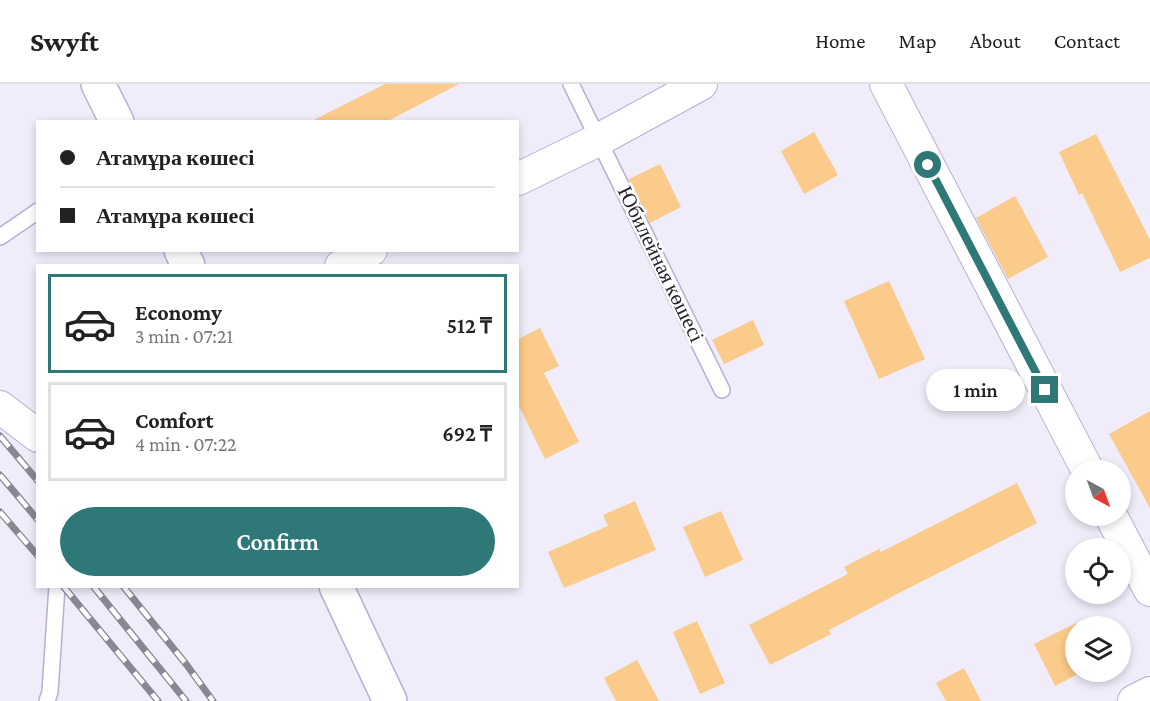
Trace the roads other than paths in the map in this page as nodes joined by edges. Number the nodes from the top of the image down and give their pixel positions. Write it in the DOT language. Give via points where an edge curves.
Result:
graph roads {
  1 [pos="98,84"];
  2 [pos="571,84"];
  3 [pos="701,84"];
  4 [pos="886,84"];
  5 [pos="116,120"];
  6 [pos="600,139"];
  7 [pos="519,179"];
  8 [pos="36,212"];
  9 [pos="0,237"];
  10 [pos="367,252"];
  11 [pos="344,264"];
  12 [pos="722,390"];
  13 [pos="0,406"];
  14 [pos="36,434"];
  15 [pos="1082,460"];
  16 [pos="1116,526"];
  17 [pos="57,588"];
  18 [pos="337,588"];
  19 [pos="1150,590"];
  20 [pos="1150,693"];
  21 [pos="47,701"];
  22 [pos="390,701"];
  23 [pos="1134,701"];
  1 -- 5 [label="street"];
  2 -- 6 [label="lane, Юбилейная көшесі"];
  3 -- 6 [label="street"];
  4 -- 15 [label="street"];
  6 -- 7 [label="street"];
  6 -- 12 [label="lane, Юбилейная көшесі"];
  8 -- 9 [label="lane"];
  10 -- 11 [label="street"];
  13 -- 14 [label="street"];
  16 -- 19 [label="street"];
  17 -- 21 [label="lane"];
  18 -- 22 [label="street"];
  20 -- 23 [label="street"];
}
